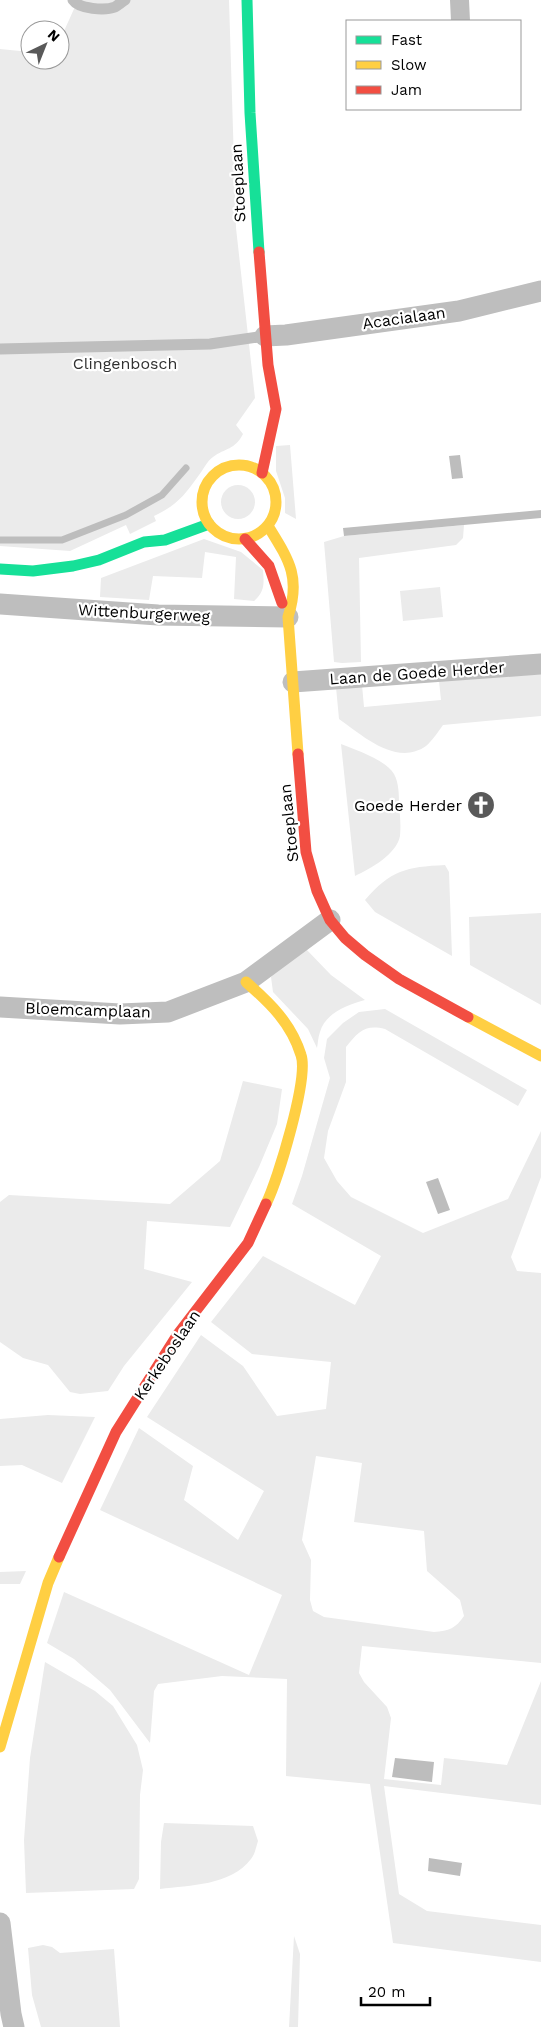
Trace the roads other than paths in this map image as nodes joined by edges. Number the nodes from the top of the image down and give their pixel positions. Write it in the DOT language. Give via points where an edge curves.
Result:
graph roads {
  1 [pos="73,0"];
  2 [pos="125,0"];
  3 [pos="248,0"];
  4 [pos="541,291"];
  5 [pos="265,336"];
  6 [pos="0,349"];
  7 [pos="268,365"];
  8 [pos="262,400"];
  9 [pos="248,450"];
  10 [pos="241,465"];
  11 [pos="262,473"];
  12 [pos="209,524"];
  13 [pos="268,526"];
  14 [pos="160,527"];
  15 [pos="246,539"];
  16 [pos="144,542"];
  17 [pos="0,569"];
  18 [pos="0,604"];
  19 [pos="288,617"];
  20 [pos="541,664"];
  21 [pos="293,682"];
  22 [pos="330,920"];
  23 [pos="246,982"];
  24 [pos="0,1007"];
  25 [pos="541,1056"];
  26 [pos="0,1747"];
  27 [pos="0,1923"];
  28 [pos="14,2027"];
  1 -- 2 [label="lane" via="94,8 114,8"];
  3 -- 5 [label="street, Stoeplaan" via="250,113"];
  4 -- 5 [label="street, Acacialaan" via="459,311"];
  5 -- 6 [label="lane" via="210,344"];
  5 -- 7 [label="street, Stoeplaan"];
  7 -- 8 [label="street, Stoeplaan"];
  7 -- 11 [label="street, Stoeplaan" via="276,409"];
  9 -- 10 [label="street"];
  10 -- 11 [label="street"];
  10 -- 12 [label="street" via="232,465 216,473 205,487 198,507"];
  11 -- 13 [label="street" via="274,489 276,498"];
  12 -- 15 [label="street" via="225,537"];
  12 -- 16 [label="street" via="165,540"];
  13 -- 15 [label="street"];
  13 -- 19 [label="street, Stoeplaan" via="289,561 294,594"];
  14 -- 16 [label="street"];
  15 -- 19 [label="street, Stoeplaan" via="269,565 276,592"];
  16 -- 17 [label="street" via="99,560 73,566 33,571"];
  18 -- 19 [label="street, Wittenburgerweg" via="158,615"];
  19 -- 21 [label="street, Stoeplaan"];
  20 -- 21 [label="street, Laan de Goede Herder"];
  21 -- 22 [label="street, Stoeplaan" via="306,852 316,891"];
  22 -- 23 [label="street, Bloemcamplaan"];
  22 -- 25 [label="street, Stoeplaan" via="345,938 399,979"];
  23 -- 24 [label="street, Bloemcamplaan" via="168,1012 120,1014"];
  23 -- 26 [label="street, Kerkeboslaan" via="271,1004 290,1028 302,1057 300,1085 285,1152 273,1189 248,1243 178,1334 116,1432 48,1583"];
  27 -- 28 [label="street"];
}
